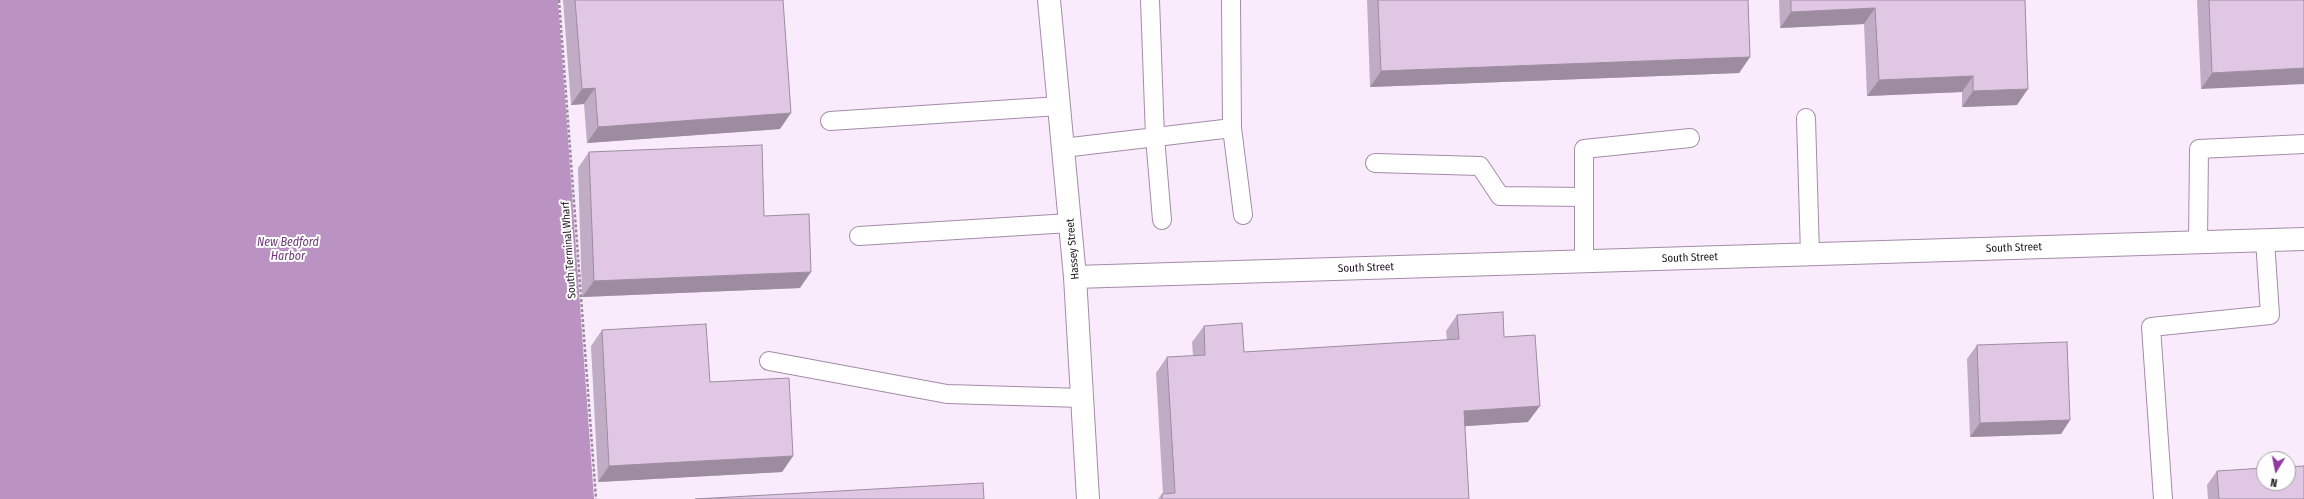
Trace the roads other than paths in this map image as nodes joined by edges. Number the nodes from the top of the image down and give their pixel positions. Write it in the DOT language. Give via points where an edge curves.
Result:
graph roads {
  1 [pos="1049,0"];
  2 [pos="1150,0"];
  3 [pos="1231,0"];
  4 [pos="1059,106"];
  5 [pos="1806,118"];
  6 [pos="830,121"];
  7 [pos="1232,128"];
  8 [pos="1155,137"];
  9 [pos="1690,138"];
  10 [pos="2304,144"];
  11 [pos="1063,148"];
  12 [pos="1375,163"];
  13 [pos="1584,197"];
  14 [pos="1244,215"];
  15 [pos="1162,220"];
  16 [pos="1070,223"];
  17 [pos="860,236"];
  18 [pos="2304,239"];
  19 [pos="2265,240"];
  20 [pos="2198,242"];
  21 [pos="1810,254"];
  22 [pos="1584,261"];
  23 [pos="1075,277"];
  24 [pos="769,361"];
  25 [pos="1082,398"];
  26 [pos="1088,499"];
  27 [pos="2163,499"];
  1 -- 4 [label="street, Hassey Street"];
  2 -- 8 [label="lane"];
  3 -- 7 [label="lane"];
  4 -- 6 [label="lane"];
  4 -- 11 [label="street, Hassey Street"];
  5 -- 21 [label="lane"];
  7 -- 8 [label="lane"];
  7 -- 14 [label="lane"];
  8 -- 11 [label="lane"];
  8 -- 15 [label="lane"];
  9 -- 13 [label="lane" via="1584,149"];
  10 -- 20 [label="lane" via="2200,149"];
  11 -- 16 [label="street, Hassey Street"];
  12 -- 13 [label="lane" via="1480,166 1500,196"];
  13 -- 22 [label="lane"];
  16 -- 17 [label="lane"];
  16 -- 23 [label="street, Hassey Street"];
  18 -- 19 [label="street, South Street"];
  19 -- 20 [label="street, South Street"];
  19 -- 27 [label="lane" via="2270,315 2151,327"];
  20 -- 21 [label="street, South Street"];
  21 -- 22 [label="street, South Street"];
  22 -- 23 [label="street, South Street"];
  23 -- 25 [label="street, Hassey Street"];
  24 -- 25 [label="lane" via="947,394"];
  25 -- 26 [label="street, Hassey Street"];
}
